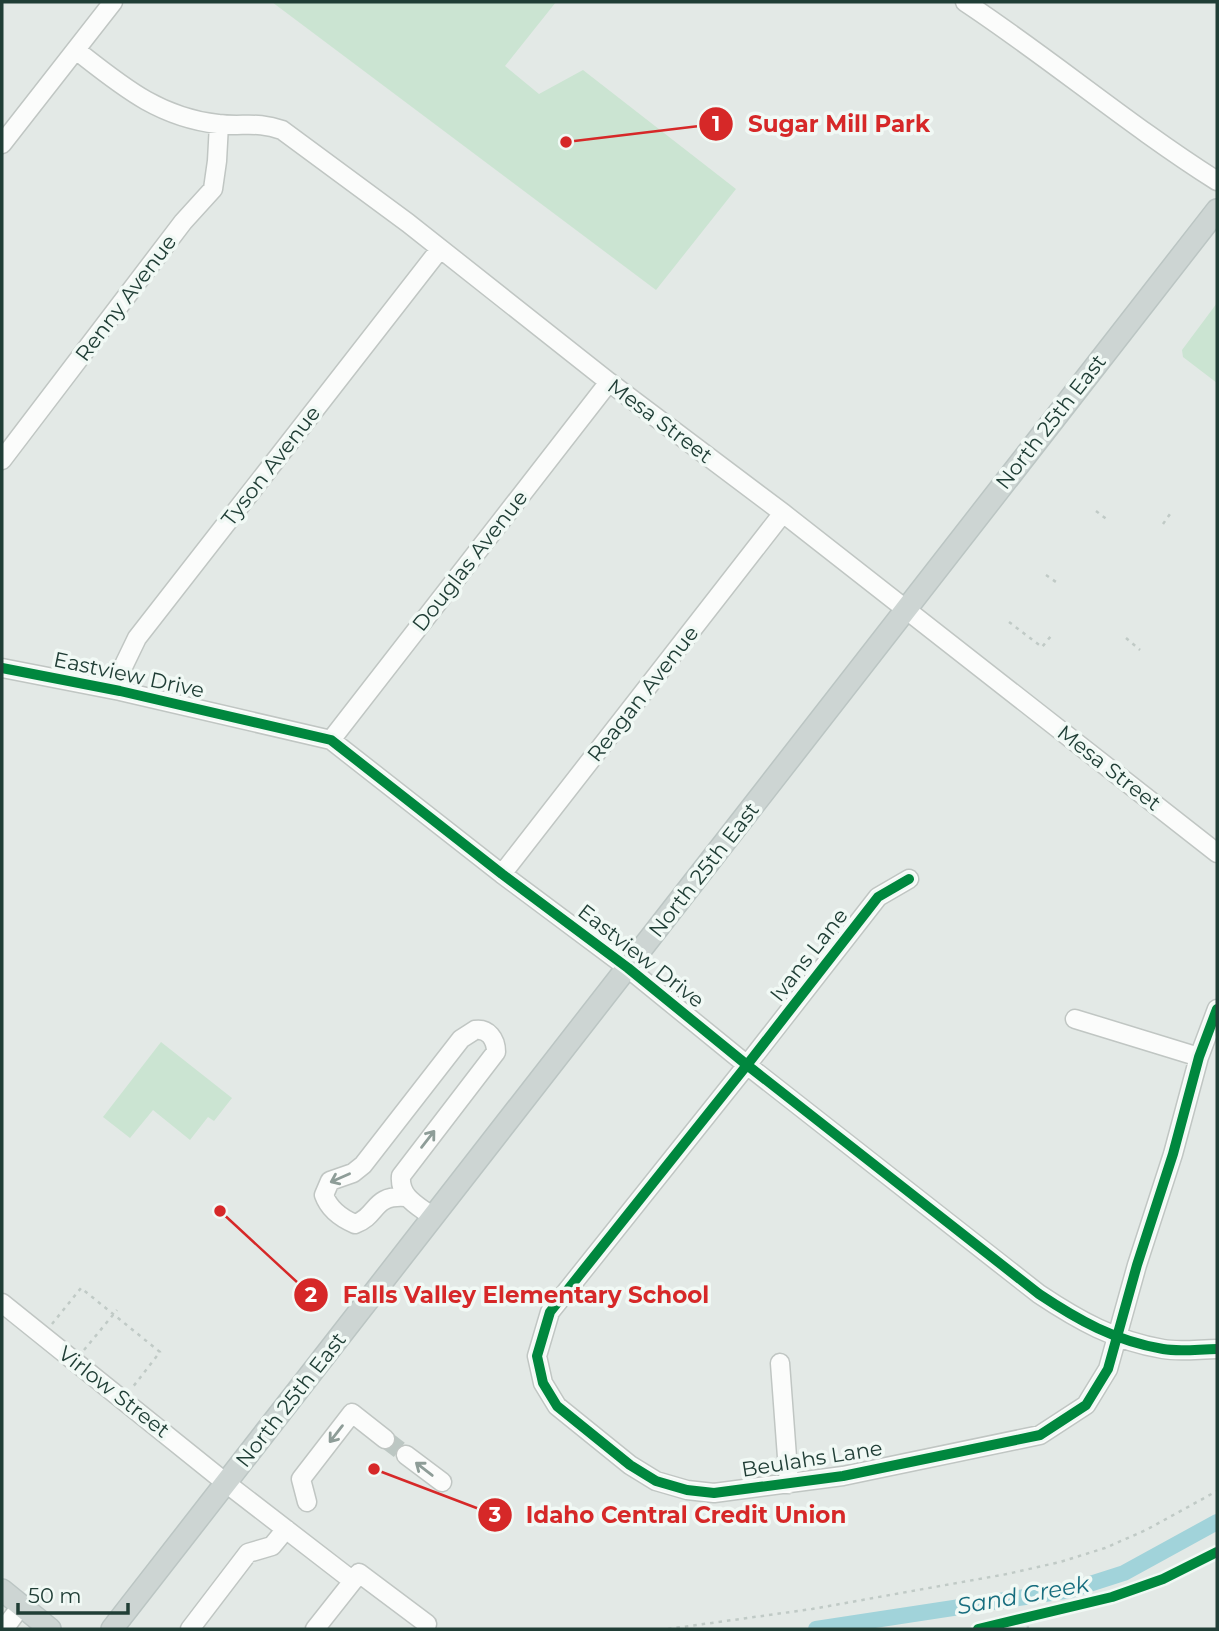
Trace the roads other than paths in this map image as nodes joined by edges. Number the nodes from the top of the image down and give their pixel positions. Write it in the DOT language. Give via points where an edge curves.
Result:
graph roads {
  1 [pos="113,2"];
  2 [pos="965,2"];
  3 [pos="76,50"];
  4 [pos="219,124"];
  5 [pos="2,144"];
  6 [pos="1217,181"];
  7 [pos="1217,210"];
  8 [pos="440,249"];
  9 [pos="609,382"];
  10 [pos="2,460"];
  11 [pos="783,513"];
  12 [pos="905,608"];
  13 [pos="2,668"];
  14 [pos="120,691"];
  15 [pos="331,740"];
  16 [pos="1217,853"];
  17 [pos="502,874"];
  18 [pos="909,879"];
  19 [pos="628,968"];
  20 [pos="1217,1009"];
  21 [pos="1075,1019"];
  22 [pos="1199,1057"];
  23 [pos="747,1065"];
  24 [pos="405,1197"];
  25 [pos="433,1217"];
  26 [pos="2,1303"];
  27 [pos="1118,1338"];
  28 [pos="1217,1349"];
  29 [pos="780,1363"];
  30 [pos="385,1438"];
  31 [pos="406,1455"];
  32 [pos="442,1482"];
  33 [pos="226,1483"];
  34 [pos="789,1484"];
  35 [pos="307,1502"];
  36 [pos="286,1529"];
  37 [pos="353,1581"];
  38 [pos="2,1590"];
  39 [pos="21,1606"];
  40 [pos="427,1624"];
  41 [pos="4,1629"];
  42 [pos="50,1629"];
  43 [pos="112,1629"];
  44 [pos="190,1629"];
  45 [pos="316,1629"];
  1 -- 3 [label="street"];
  2 -- 6 [label="street"];
  3 -- 4 [label="street, Mesa Street" via="138,98 172,115"];
  3 -- 5 [label="street"];
  4 -- 8 [label="street, Mesa Street" via="264,124 282,130"];
  4 -- 10 [label="street, Renny Avenue" via="213,189"];
  7 -- 12 [label="main road, North 25th East"];
  8 -- 9 [label="street, Mesa Street"];
  8 -- 14 [label="street, Tyson Avenue" via="137,638 123,667"];
  9 -- 11 [label="street, Mesa Street"];
  9 -- 15 [label="street, Douglas Avenue"];
  11 -- 12 [label="street, Mesa Street"];
  11 -- 17 [label="street, Reagan Avenue"];
  12 -- 16 [label="street, Mesa Street"];
  12 -- 19 [label="main road, North 25th East"];
  13 -- 14 [label="street, Eastview Drive"];
  14 -- 15 [label="street, Eastview Drive"];
  15 -- 17 [label="street, Eastview Drive"];
  17 -- 19 [label="street, Eastview Drive"];
  18 -- 23 [label="street, Ivans Lane" via="878,897"];
  19 -- 23 [label="street, Eastview Drive"];
  19 -- 25 [label="main road, North 25th East"];
  20 -- 22 [label="street, Beulahs Lane"];
  21 -- 22 [label="street"];
  22 -- 27 [label="street, Beulahs Lane"];
  23 -- 27 [label="street, Eastview Drive" via="1039,1294 1074,1318"];
  23 -- 34 [label="street, Beulahs Lane" via="550,1312 537,1356 543,1383 557,1406 656,1481 714,1493"];
  24 -- 24 [label="street, one-way" via="400,1187 407,1166 496,1052 485,1030 475,1030 461,1039 363,1165 330,1181 324,1195 327,1204 355,1224 382,1200"];
  24 -- 25 [label="street"];
  25 -- 33 [label="main road, North 25th East"];
  26 -- 33 [label="street, Virlow Street"];
  27 -- 28 [label="street, Eastview Drive" via="1164,1349"];
  27 -- 34 [label="street, Beulahs Lane" via="1108,1369 1086,1405 1040,1435"];
  29 -- 34 [label="street"];
  30 -- 35 [label="street, one-way" via="352,1413 301,1479"];
  32 -- 31 [label="street, one-way"];
  33 -- 36 [label="street, Virlow Street"];
  33 -- 43 [label="main road, North 25th East"];
  36 -- 37 [label="street, Virlow Street"];
  36 -- 44 [label="street" via="272,1546 248,1553"];
  37 -- 40 [label="street" via="359,1573"];
  37 -- 45 [label="street"];
  38 -- 39 [label="main road"];
  39 -- 41 [label="street"];
  39 -- 42 [label="main road"];
}
